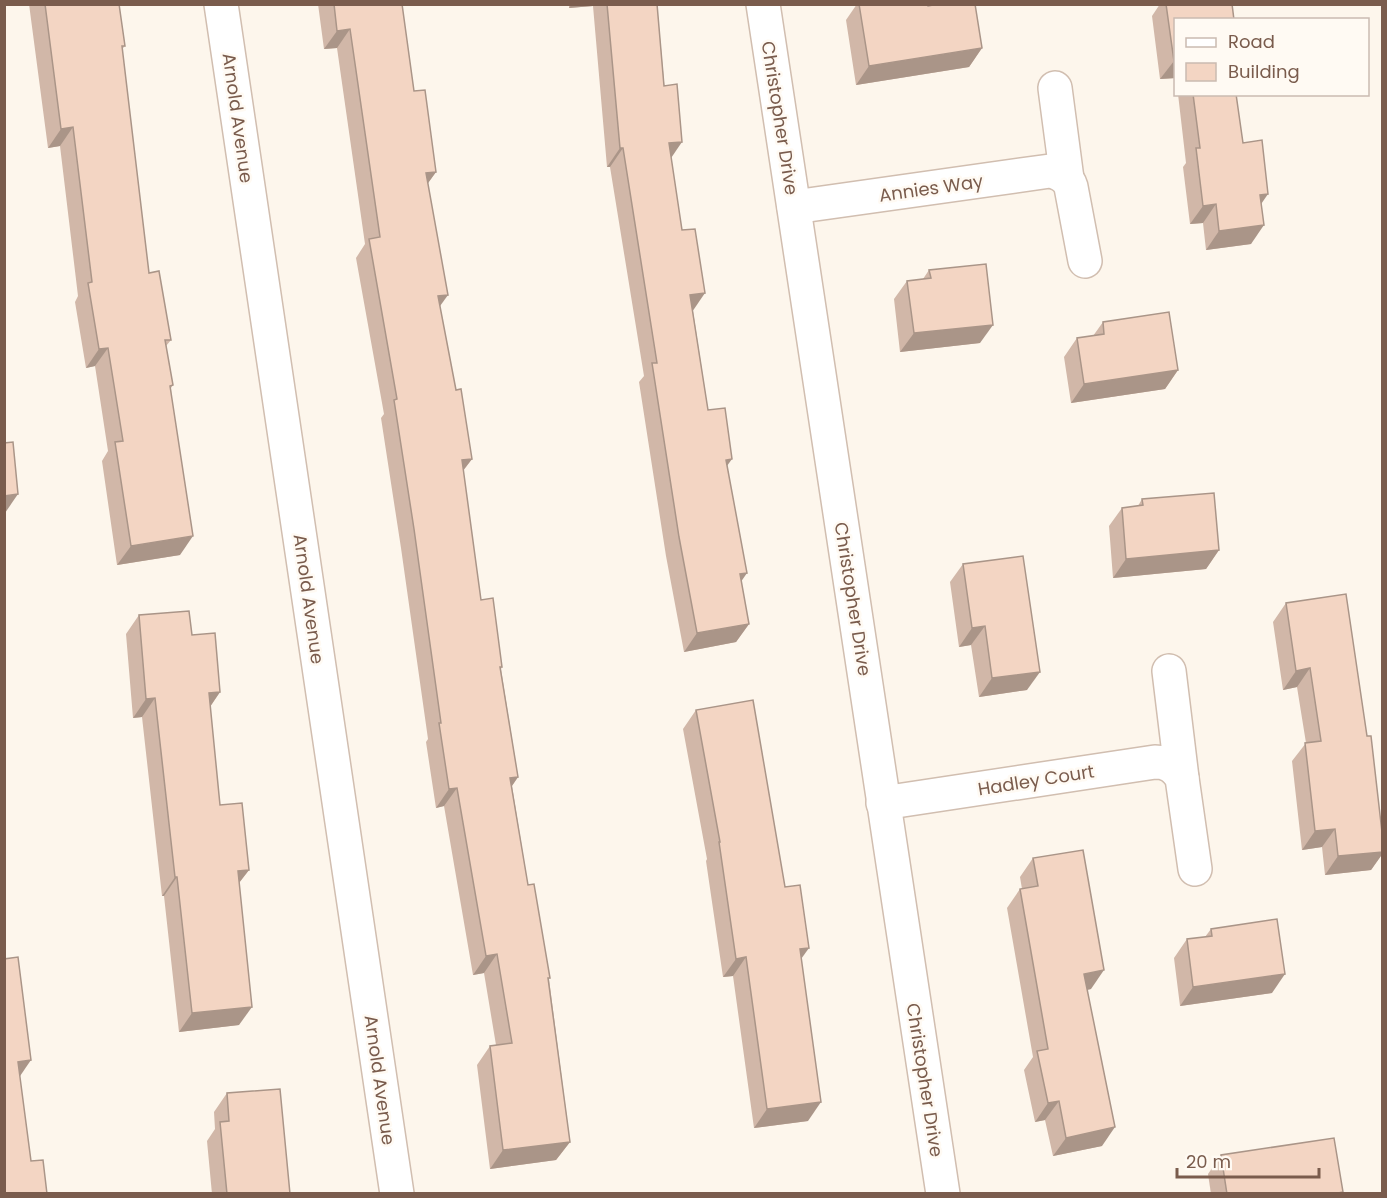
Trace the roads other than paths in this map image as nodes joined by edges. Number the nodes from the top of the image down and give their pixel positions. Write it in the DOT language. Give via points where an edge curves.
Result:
graph roads {
  1 [pos="221,4"];
  2 [pos="763,4"];
  3 [pos="1055,88"];
  4 [pos="1066,179"];
  5 [pos="794,207"];
  6 [pos="1085,261"];
  7 [pos="1169,671"];
  8 [pos="1182,778"];
  9 [pos="883,803"];
  10 [pos="1195,868"];
  11 [pos="397,1194"];
  12 [pos="942,1194"];
  1 -- 11 [label="street, Arnold Avenue"];
  2 -- 5 [label="street, Christopher Drive"];
  3 -- 4 [label="street"];
  4 -- 5 [label="street, Annies Way" via="1050,171"];
  4 -- 6 [label="street"];
  5 -- 9 [label="street, Christopher Drive"];
  7 -- 8 [label="street"];
  8 -- 9 [label="street, Hadley Court" via="1169,764 1155,762"];
  8 -- 10 [label="street"];
  9 -- 12 [label="street, Christopher Drive"];
}
